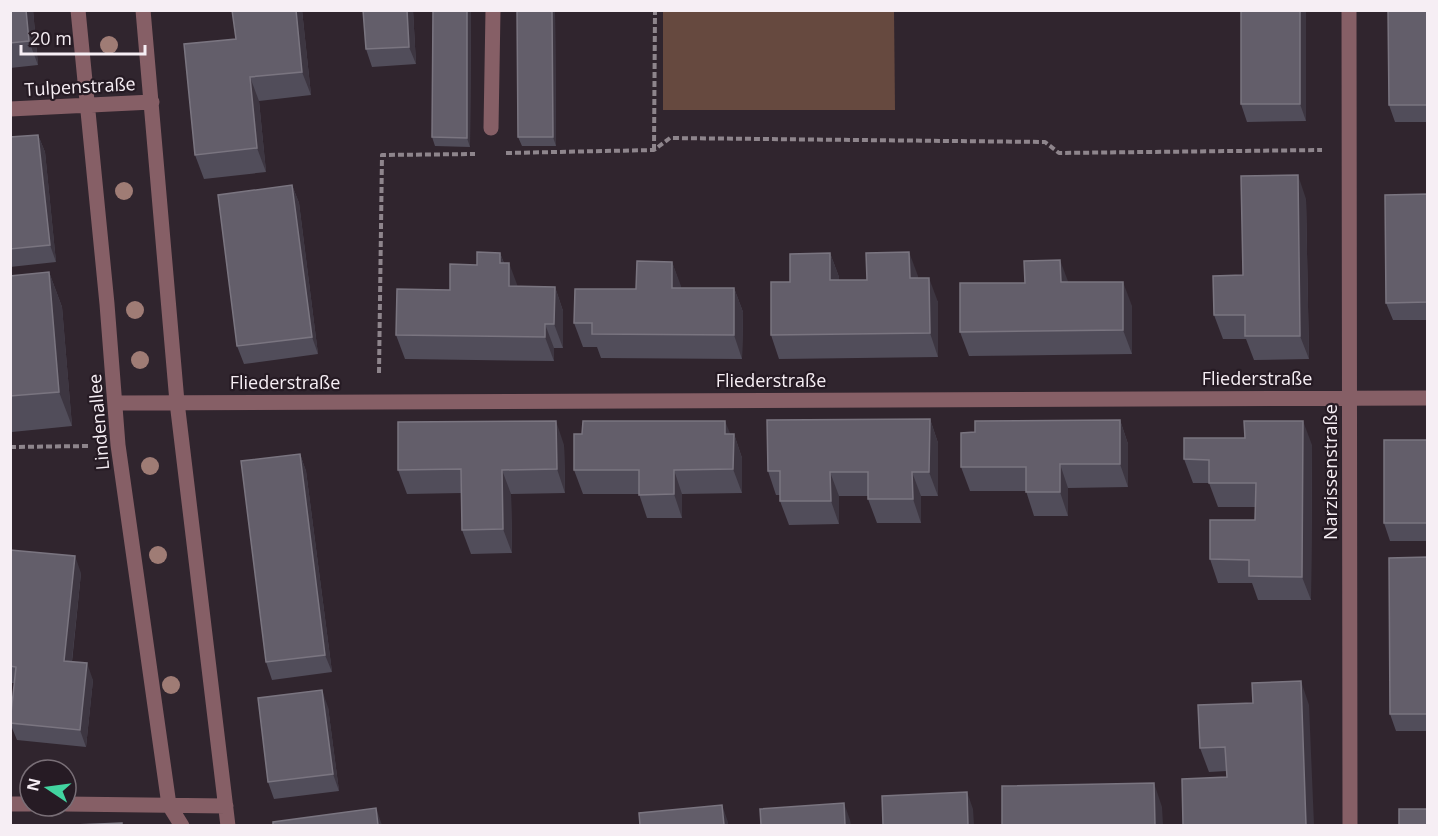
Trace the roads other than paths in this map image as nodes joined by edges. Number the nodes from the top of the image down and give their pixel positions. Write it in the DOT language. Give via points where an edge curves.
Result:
graph roads {
  1 [pos="78,10"];
  2 [pos="143,10"];
  3 [pos="493,10"];
  4 [pos="1349,10"];
  5 [pos="152,102"];
  6 [pos="87,105"];
  7 [pos="10,109"];
  8 [pos="491,128"];
  9 [pos="1350,398"];
  10 [pos="1428,398"];
  11 [pos="177,402"];
  12 [pos="115,403"];
  13 [pos="78,804"];
  14 [pos="170,805"];
  15 [pos="226,806"];
  16 [pos="182,825"];
  17 [pos="228,825"];
  18 [pos="1350,825"];
  1 -- 6 [label="street, Lindenallee"];
  2 -- 5 [label="street"];
  3 -- 8 [label="street"];
  4 -- 9 [label="street, Narzissenstraße"];
  5 -- 6 [label="street, Tulpenstraße"];
  5 -- 11 [label="street"];
  6 -- 7 [label="street, Tulpenstraße"];
  6 -- 12 [label="street, Lindenallee"];
  9 -- 10 [label="street, Fliederstraße"];
  9 -- 11 [label="street, Fliederstraße"];
  9 -- 18 [label="street, Narzissenstraße"];
  11 -- 12 [label="street, Fliederstraße"];
  11 -- 15 [label="street"];
  12 -- 14 [label="street, Lindenallee"];
  13 -- 14 [label="street"];
  14 -- 15 [label="street"];
  14 -- 16 [label="street, Lindenallee"];
  15 -- 17 [label="street"];
}
